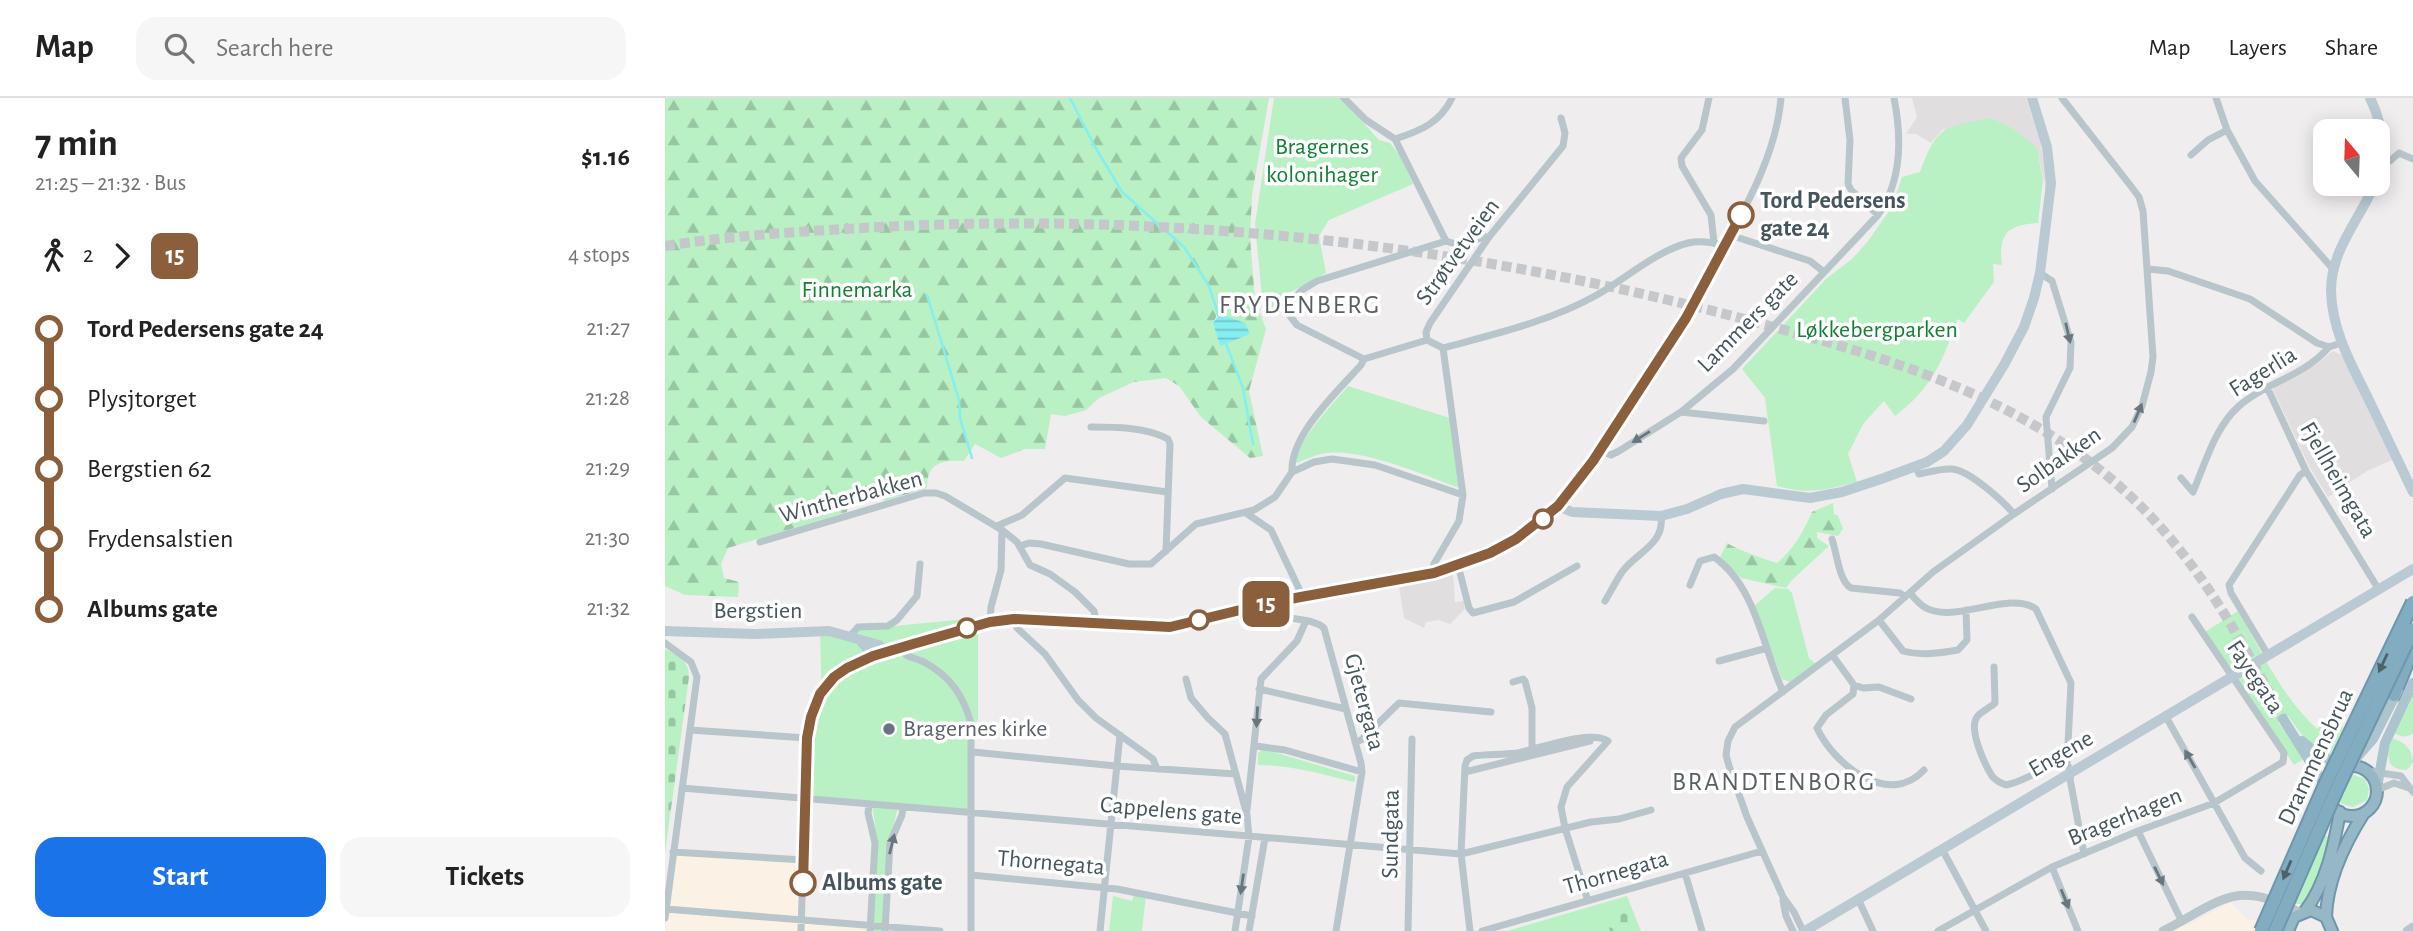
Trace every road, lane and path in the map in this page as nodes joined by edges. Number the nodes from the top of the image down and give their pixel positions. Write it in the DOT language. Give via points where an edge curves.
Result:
graph roads {
  1 [pos="1344,98"];
  2 [pos="1452,98"];
  3 [pos="1709,98"];
  4 [pos="1780,98"];
  5 [pos="1845,98"];
  6 [pos="1894,98"];
  7 [pos="2032,98"];
  8 [pos="2062,98"];
  9 [pos="2216,98"];
  10 [pos="2370,98"];
  11 [pos="1562,118"];
  12 [pos="2378,119"];
  13 [pos="2227,130"];
  14 [pos="1395,139"];
  15 [pos="2191,155"];
  16 [pos="2413,159"];
  17 [pos="2391,160"];
  18 [pos="2372,196"];
  19 [pos="1878,215"];
  20 [pos="1730,235"];
  21 [pos="1489,237"];
  22 [pos="1446,241"];
  23 [pos="1714,243"];
  24 [pos="1724,246"];
  25 [pos="2333,269"];
  26 [pos="2148,270"];
  27 [pos="1824,272"];
  28 [pos="2040,273"];
  29 [pos="1427,340"];
  30 [pos="2341,343"];
  31 [pos="2329,347"];
  32 [pos="1443,348"];
  33 [pos="1364,359"];
  34 [pos="2267,387"];
  35 [pos="1681,412"];
  36 [pos="1764,421"];
  37 [pos="1091,427"];
  38 [pos="1600,451"];
  39 [pos="1916,467"];
  40 [pos="1291,471"];
  41 [pos="2306,471"];
  42 [pos="2181,478"];
  43 [pos="2052,489"];
  44 [pos="1167,492"];
  45 [pos="2413,492"];
  46 [pos="1462,495"];
  47 [pos="1558,506"];
  48 [pos="1246,513"];
  49 [pos="2014,514"];
  50 [pos="1661,516"];
  51 [pos="1000,528"];
  52 [pos="1832,539"];
  53 [pos="760,542"];
  54 [pos="1020,546"];
  55 [pos="1166,552"];
  56 [pos="920,564"];
  57 [pos="1458,565"];
  58 [pos="1577,566"];
  59 [pos="2413,569"];
  60 [pos="1434,573"];
  61 [pos="1690,585"];
  62 [pos="2379,590"];
  63 [pos="1908,595"];
  64 [pos="1303,597"];
  65 [pos="1605,601"];
  66 [pos="1273,602"];
  67 [pos="2413,602"];
  68 [pos="1966,610"];
  69 [pos="2192,617"];
  70 [pos="1014,619"];
  71 [pos="1879,620"];
  72 [pos="1306,621"];
  73 [pos="990,622"];
  74 [pos="1097,624"];
  75 [pos="2413,629"];
  76 [pos="665,631"];
  77 [pos="855,638"];
  78 [pos="665,643"];
  79 [pos="913,644"];
  80 [pos="901,648"];
  81 [pos="1767,648"];
  82 [pos="2413,648"];
  83 [pos="885,652"];
  84 [pos="873,656"];
  85 [pos="1833,656"];
  86 [pos="2268,656"];
  87 [pos="920,660"];
  88 [pos="1719,661"];
  89 [pos="2413,662"];
  90 [pos="1994,667"];
  91 [pos="2232,676"];
  92 [pos="1186,679"];
  93 [pos="1513,682"];
  94 [pos="2413,682"];
  95 [pos="1854,685"];
  96 [pos="1259,689"];
  97 [pos="1783,692"];
  98 [pos="2395,695"];
  99 [pos="1911,699"];
  100 [pos="1346,709"];
  101 [pos="1491,712"];
  102 [pos="2165,716"];
  103 [pos="690,730"];
  104 [pos="1120,735"];
  105 [pos="1597,737"];
  106 [pos="807,738"];
  107 [pos="1412,739"];
  108 [pos="1355,742"];
  109 [pos="1256,746"];
  110 [pos="1532,749"];
  111 [pos="973,752"];
  112 [pos="2284,759"];
  113 [pos="1117,766"];
  114 [pos="1253,766"];
  115 [pos="2346,767"];
  116 [pos="2069,768"];
  117 [pos="1157,769"];
  118 [pos="1924,770"];
  119 [pos="1235,771"];
  120 [pos="2373,771"];
  121 [pos="1362,772"];
  122 [pos="1465,772"];
  123 [pos="683,788"];
  124 [pos="2377,789"];
  125 [pos="2327,790"];
  126 [pos="2412,790"];
  127 [pos="805,799"];
  128 [pos="2214,803"];
  129 [pos="869,804"];
  130 [pos="903,807"];
  131 [pos="1651,810"];
  132 [pos="2340,812"];
  133 [pos="971,813"];
  134 [pos="2364,813"];
  135 [pos="1247,815"];
  136 [pos="1112,826"];
  137 [pos="1565,828"];
  138 [pos="2138,831"];
  139 [pos="1249,837"];
  140 [pos="1265,838"];
  141 [pos="1350,845"];
  142 [pos="1410,849"];
  143 [pos="1942,849"];
  144 [pos="1762,851"];
  145 [pos="673,852"];
  146 [pos="2084,853"];
  147 [pos="1461,854"];
  148 [pos="804,860"];
  149 [pos="2052,867"];
  150 [pos="2261,871"];
  151 [pos="1685,873"];
  152 [pos="971,875"];
  153 [pos="1105,887"];
  154 [pos="1783,897"];
  155 [pos="2270,900"];
  156 [pos="1588,901"];
  157 [pos="1859,901"];
  158 [pos="1976,908"];
  159 [pos="666,909"];
  160 [pos="2303,912"];
  161 [pos="1237,914"];
  162 [pos="1252,916"];
  163 [pos="2326,917"];
  164 [pos="665,918"];
  165 [pos="802,920"];
  166 [pos="2182,922"];
  167 [pos="2413,927"];
  168 [pos="870,928"];
  169 [pos="2288,928"];
  170 [pos="885,929"];
  171 [pos="801,931"];
  172 [pos="940,931"];
  173 [pos="971,931"];
  174 [pos="1100,931"];
  175 [pos="1235,931"];
  176 [pos="1249,931"];
  177 [pos="1336,931"];
  178 [pos="1408,931"];
  179 [pos="1470,931"];
  180 [pos="1482,931"];
  181 [pos="1702,931"];
  182 [pos="1793,931"];
  183 [pos="1804,931"];
  184 [pos="1873,931"];
  185 [pos="1938,931"];
  186 [pos="1986,931"];
  187 [pos="2078,931"];
  188 [pos="2163,931"];
  189 [pos="2262,931"];
  190 [pos="2274,931"];
  191 [pos="2332,931"];
  192 [pos="2407,931"];
  1 -- 14 [label="street"];
  2 -- 14 [label="street" via="1434,122"];
  3 -- 23 [label="street" via="1702,130 1681,159 1711,215"];
  4 -- 20 [label="street" via="1767,158"];
  5 -- 19 [label="street" via="1850,140 1848,184"];
  6 -- 19 [label="street, Lammers gate" via="1900,136 1897,169"];
  7 -- 28 [label="main road" via="2050,165"];
  8 -- 26 [label="street, Solbakken" via="2139,197"];
  9 -- 13 [label="street"];
  10 -- 12 [label="main road"];
  11 -- 21 [label="street, Strøtvetveien" via="1563,146"];
  13 -- 15 [label="street"];
  13 -- 25 [label="street" via="2255,181"];
  14 -- 22 [label="street"];
  16 -- 17 [label="street" via="2399,153"];
  18 -- 25 [label="main road"];
  19 -- 27 [label="street, Lammers gate"];
  20 -- 24 [label="street"];
  20 -- 27 [label="street" via="1810,261"];
  21 -- 22 [label="street" via="1461,247"];
  21 -- 29 [label="street, Strøtvetveien" via="1430,323"];
  22 -- 33 [label="street" via="1317,281 1290,302 1290,316 1297,325"];
  23 -- 24 [label="street"];
  23 -- 32 [label="street" via="1686,243 1566,310"];
  24 -- 38 [label="street" via="1686,318"];
  25 -- 30 [label="main road" via="2333,313"];
  26 -- 31 [label="street" via="2168,271 2251,299 2317,344"];
  43 -- 26 [label="street, Solbakken, one-way" via="2112,448 2132,427 2142,406 2153,357"];
  27 -- 35 [label="street, Lammers gate" via="1733,369"];
  28 -- 39 [label="main road" via="2024,327 1967,425 1944,451"];
  28 -- 43 [label="street, one-way" via="2052,281 2071,342 2070,368 2046,417"];
  29 -- 32 [label="street, Strøtvetveien"];
  29 -- 33 [label="street"];
  30 -- 31 [label="street"];
  30 -- 45 [label="main road"];
  31 -- 34 [label="street, Fagerlia" via="2313,364"];
  32 -- 46 [label="street"];
  33 -- 40 [label="street" via="1316,416 1294,451"];
  34 -- 41 [label="street, Fjellheimgata"];
  34 -- 42 [label="street, Fagerlia" via="2224,422 2193,492"];
  35 -- 36 [label="street"];
  35 -- 38 [label="street, Lammers gate, one-way" via="1619,451"];
  37 -- 44 [label="street" via="1111,426 1168,439"];
  38 -- 47 [label="street"];
  39 -- 49 [label="street" via="1919,474 1949,468 1960,471"];
  39 -- 50 [label="main road" via="1810,498 1743,489"];
  40 -- 46 [label="street" via="1322,460 1367,463"];
  40 -- 48 [label="street" via="1275,497"];
  41 -- 62 [label="street, Fjellheimgata"];
  41 -- 86 [label="street" via="2229,585"];
  43 -- 49 [label="street, Solbakken"];
  44 -- 51 [label="street" via="1065,478"];
  44 -- 55 [label="street"];
  46 -- 60 [label="street" via="1459,521 1434,564"];
  47 -- 50 [label="main road" via="1571,512"];
  47 -- 57 [label="main road" via="1516,539"];
  48 -- 55 [label="street" via="1196,524"];
  48 -- 64 [label="street" via="1271,530"];
  49 -- 63 [label="street, Solbakken"];
  50 -- 65 [label="street" via="1660,535 1623,571"];
  51 -- 53 [label="street, Wintherbakken" via="945,496 924,493"];
  51 -- 54 [label="street, Wintherbakken"];
  51 -- 73 [label="street" via="1001,570"];
  52 -- 63 [label="street" via="1845,585"];
  54 -- 55 [label="street" via="1041,544 1129,564 1151,564"];
  54 -- 74 [label="street, Wintherbakken" via="1030,565 1050,574 1094,611"];
  56 -- 77 [label="street, Bergstien" via="917,596 897,620 858,627"];
  57 -- 58 [label="street" via="1473,613 1514,602"];
  57 -- 60 [label="main road"];
  59 -- 62 [label="main road, Engene"];
  60 -- 64 [label="main road"];
  61 -- 81 [label="street" via="1700,561 1714,557 1720,561 1738,582"];
  62 -- 86 [label="main road, Engene"];
  63 -- 68 [label="street" via="1928,610"];
  63 -- 71 [label="street, Solbakken"];
  64 -- 66 [label="main road"];
  66 -- 72 [label="street, Gjetergata" via="1282,616"];
  66 -- 74 [label="main road" via="1170,627"];
  67 -- 189 [label="highway, Drammensbrua, one-way, bridge" via="2335,763"];
  68 -- 71 [label="street" via="1967,640 1950,652 1903,652"];
  68 -- 116 [label="street" via="2013,604 2036,609 2071,683"];
  69 -- 91 [label="street, Fayegata"];
  70 -- 73 [label="main road"];
  70 -- 74 [label="main road"];
  70 -- 104 [label="street" via="1078,700"];
  71 -- 85 [label="street, Solbakken"];
  72 -- 96 [label="street" via="1297,641 1261,679"];
  72 -- 100 [label="street, Gjetergata" via="1324,628"];
  73 -- 79 [label="main road"];
  75 -- 190 [label="highway, Drammensbrua, bridge"];
  76 -- 77 [label="main road, Bergstien" via="829,631"];
  77 -- 83 [label="main road, Bergstien" via="879,645"];
  77 -- 84 [label="main road"];
  78 -- 103 [label="street" via="691,662 697,677"];
  79 -- 80 [label="main road"];
  79 -- 87 [label="street"];
  80 -- 83 [label="main road"];
  80 -- 87 [label="street" via="908,657"];
  81 -- 88 [label="street"];
  81 -- 97 [label="street"];
  82 -- 98 [label="highway"];
  83 -- 84 [label="main road"];
  84 -- 106 [label="street" via="847,668 827,685 811,717"];
  85 -- 95 [label="street"];
  85 -- 97 [label="street, Solbakken"];
  86 -- 91 [label="main road, Engene"];
  87 -- 111 [label="street" via="942,673 964,701"];
  89 -- 98 [label="main road"];
  90 -- 116 [label="street" via="1995,703 1975,720 1976,742 1993,777 2006,785 2054,764 2062,762"];
  91 -- 102 [label="main road, Engene"];
  91 -- 112 [label="street, Fayegata"];
  92 -- 119 [label="street" via="1191,698 1225,734"];
  93 -- 110 [label="street" via="1525,681 1532,708"];
  94 -- 120 [label="main road"];
  95 -- 99 [label="street" via="1879,687"];
  95 -- 118 [label="street" via="1853,694 1817,728 1833,753 1878,783 1900,785"];
  96 -- 100 [label="street"];
  96 -- 109 [label="street, one-way"];
  97 -- 144 [label="street, Solbakken" via="1735,727 1726,755"];
  98 -- 115 [label="main road" via="2373,739"];
  100 -- 108 [label="street, Gjetergata"];
  101 -- 108 [label="street" via="1399,703"];
  102 -- 116 [label="main road, Engene"];
  128 -- 102 [label="street, one-way"];
  103 -- 106 [label="street"];
  103 -- 123 [label="street"];
  104 -- 113 [label="street"];
  104 -- 117 [label="street" via="1153,759"];
  105 -- 110 [label="street"];
  105 -- 122 [label="street"];
  105 -- 137 [label="street" via="1608,741 1567,787 1561,807"];
  106 -- 127 [label="street"];
  107 -- 142 [label="street, Sundgata"];
  108 -- 121 [label="street, Gjetergata"];
  109 -- 114 [label="street"];
  109 -- 121 [label="street"];
  110 -- 122 [label="street" via="1473,756 1467,760"];
  111 -- 113 [label="street"];
  111 -- 133 [label="street"];
  112 -- 128 [label="street, Bragerhagen"];
  113 -- 117 [label="street"];
  113 -- 136 [label="street"];
  114 -- 119 [label="street"];
  114 -- 135 [label="street"];
  115 -- 120 [label="highway"];
  115 -- 125 [label="highway" via="2332,776"];
  115 -- 125 [label="main road" via="2321,757 2283,719"];
  116 -- 143 [label="main road, Engene"];
  116 -- 146 [label="street"];
  117 -- 119 [label="street"];
  119 -- 135 [label="street"];
  120 -- 124 [label="highway"];
  120 -- 126 [label="street" via="2401,776"];
  121 -- 141 [label="street, Gjetergata"];
  122 -- 147 [label="street"];
  123 -- 127 [label="street, Cappelens gate"];
  123 -- 145 [label="street"];
  124 -- 126 [label="street" via="2395,783"];
  124 -- 134 [label="highway" via="2375,801"];
  125 -- 132 [label="highway"];
  127 -- 129 [label="street, Cappelens gate"];
  127 -- 148 [label="street"];
  128 -- 138 [label="street, Bragerhagen"];
  128 -- 150 [label="street" via="2245,858"];
  129 -- 130 [label="street, Cappelens gate"];
  129 -- 168 [label="street" via="875,843"];
  130 -- 133 [label="street, Cappelens gate"];
  170 -- 130 [label="street, one-way" via="890,843"];
  131 -- 137 [label="street, Cappelens gate"];
  132 -- 134 [label="highway"];
  132 -- 160 [label="highway" via="2319,886"];
  133 -- 136 [label="street, Cappelens gate"];
  133 -- 152 [label="street"];
  134 -- 163 [label="highway" via="2344,850 2327,899"];
  135 -- 139 [label="street"];
  136 -- 139 [label="street, Cappelens gate"];
  136 -- 153 [label="street"];
  137 -- 147 [label="street, Cappelens gate"];
  137 -- 156 [label="street"];
  138 -- 146 [label="street, Bragerhagen"];
  138 -- 166 [label="street, one-way"];
  139 -- 140 [label="street, Cappelens gate"];
  139 -- 161 [label="street, one-way"];
  140 -- 141 [label="street, Cappelens gate"];
  140 -- 162 [label="street"];
  141 -- 142 [label="street, Cappelens gate"];
  141 -- 177 [label="street, Gjetergata"];
  142 -- 147 [label="street, Cappelens gate"];
  142 -- 178 [label="street, Sundgata"];
  143 -- 157 [label="main road, Engene"];
  143 -- 158 [label="street"];
  144 -- 151 [label="street, Thornegata"];
  144 -- 154 [label="street, Solbakken"];
  145 -- 148 [label="street"];
  145 -- 159 [label="street"];
  146 -- 149 [label="street, Bragerhagen"];
  147 -- 179 [label="street"];
  148 -- 165 [label="street"];
  149 -- 158 [label="street, Bragerhagen"];
  149 -- 187 [label="street, one-way"];
  151 -- 156 [label="street, Thornegata"];
  151 -- 181 [label="street"];
  152 -- 153 [label="street, Thornegata"];
  152 -- 173 [label="street"];
  153 -- 161 [label="street, Thornegata"];
  153 -- 174 [label="street"];
  154 -- 182 [label="street"];
  154 -- 183 [label="street"];
  155 -- 160 [label="street"];
  155 -- 166 [label="street" via="2239,894"];
  155 -- 169 [label="street"];
  156 -- 180 [label="street, Thornegata"];
  157 -- 183 [label="main road, Engene"];
  157 -- 184 [label="street"];
  158 -- 185 [label="street, Bragerhagen"];
  158 -- 186 [label="street"];
  159 -- 164 [label="street"];
  159 -- 165 [label="street"];
  160 -- 163 [label="highway" via="2316,911"];
  160 -- 169 [label="highway"];
  161 -- 162 [label="street, Thornegata"];
  161 -- 175 [label="street"];
  162 -- 176 [label="street"];
  163 -- 191 [label="highway"];
  165 -- 168 [label="street"];
  165 -- 171 [label="street"];
  166 -- 188 [label="street"];
  167 -- 192 [label="street"];
  168 -- 170 [label="street"];
  170 -- 172 [label="street"];
}
